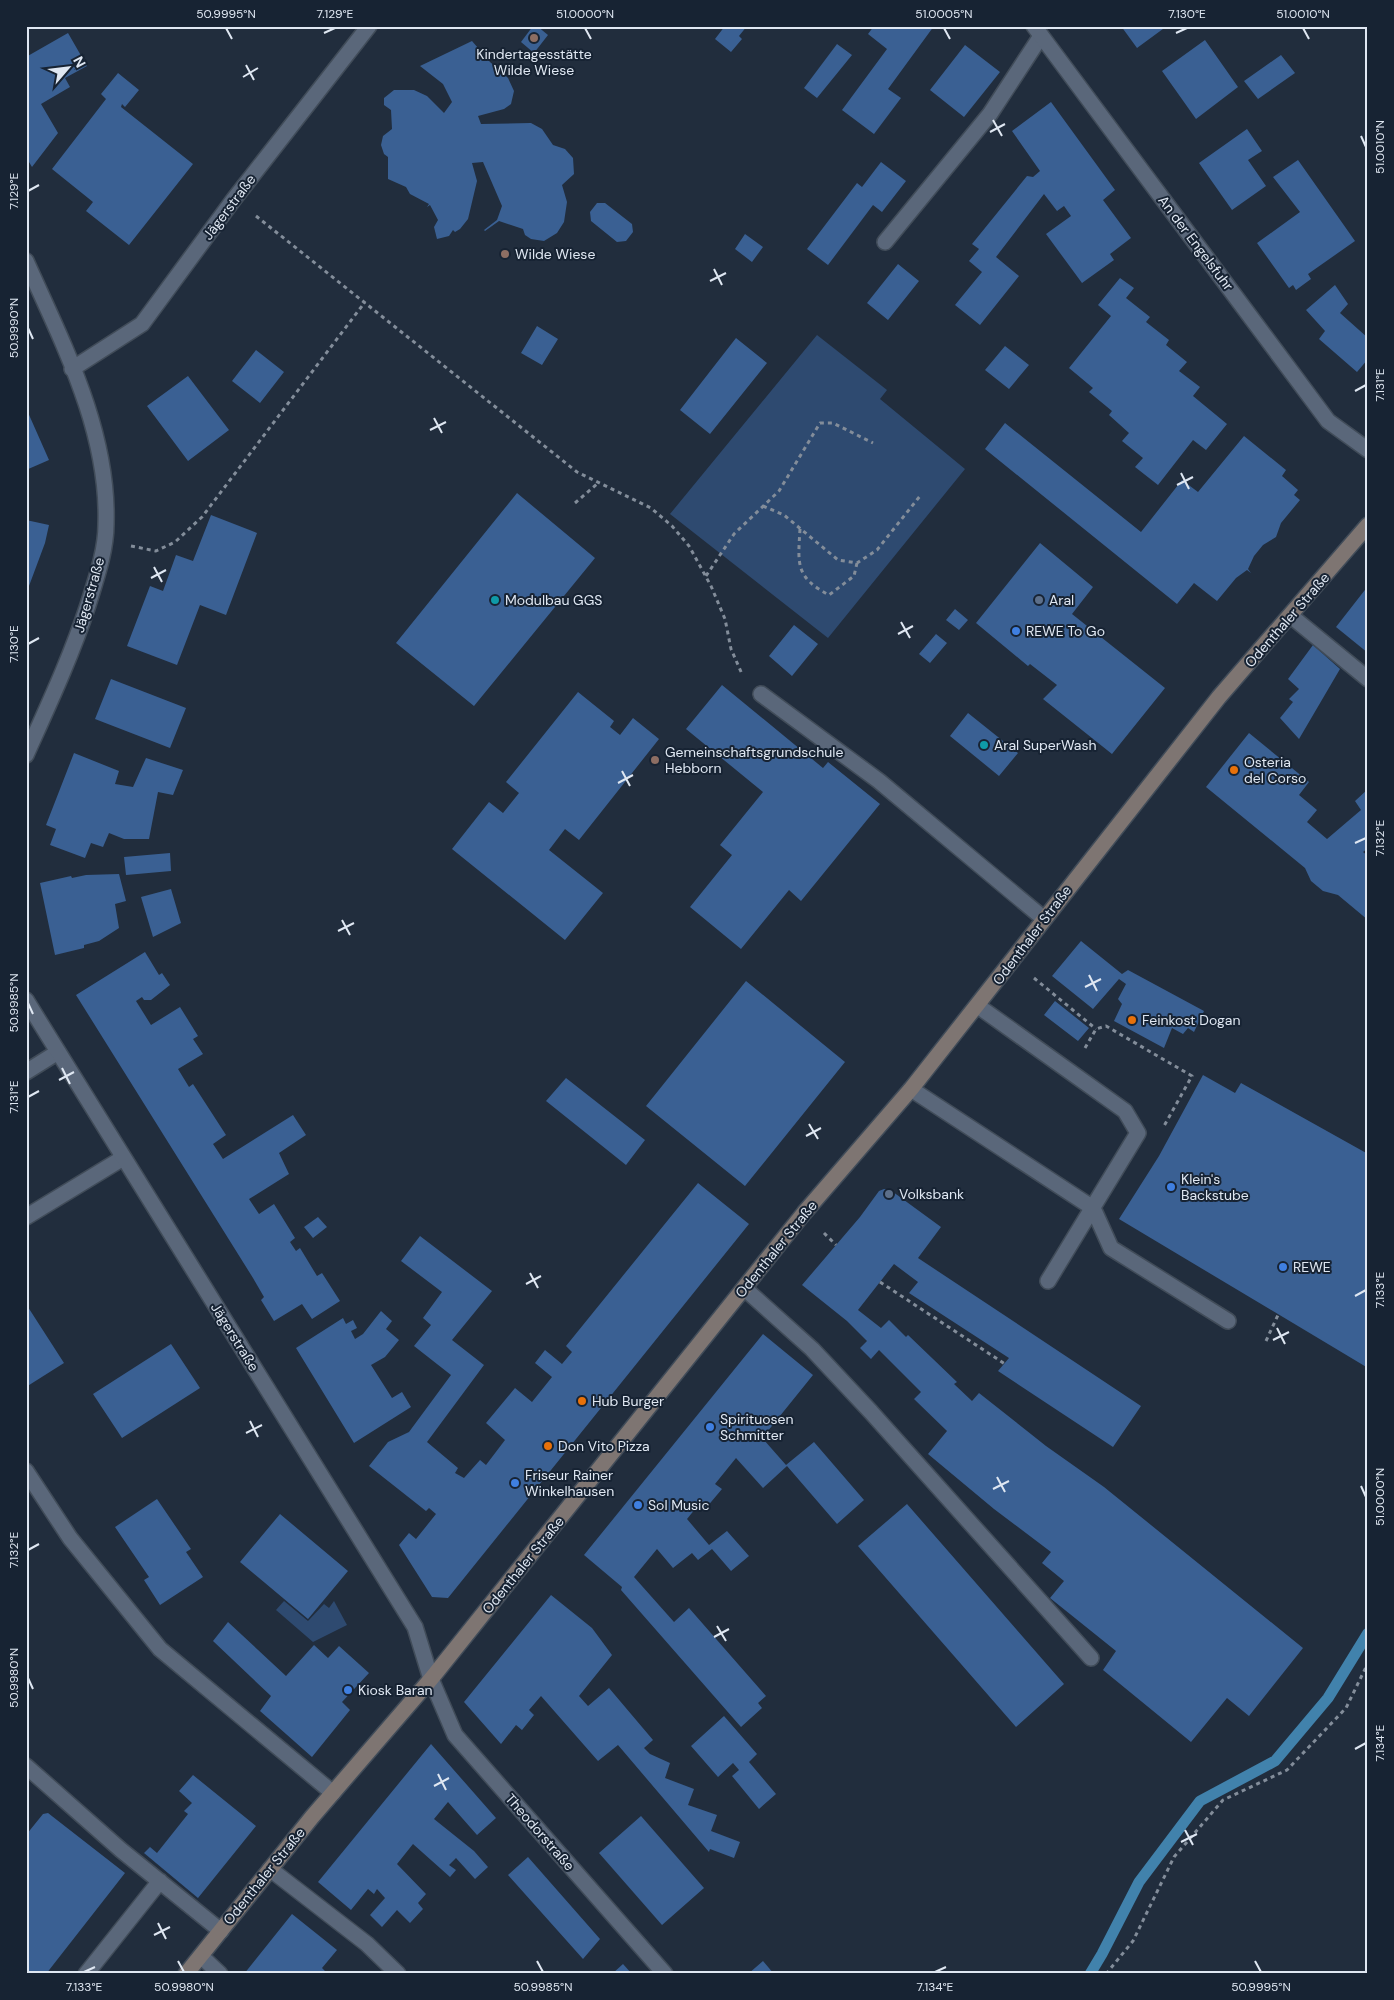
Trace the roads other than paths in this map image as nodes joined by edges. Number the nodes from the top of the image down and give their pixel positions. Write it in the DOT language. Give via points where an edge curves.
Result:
graph roads {
  1 [pos="369,26"];
  2 [pos="1038,31"];
  3 [pos="885,242"];
  4 [pos="26,261"];
  5 [pos="72,369"];
  6 [pos="1368,450"];
  7 [pos="1368,525"];
  8 [pos="1291,616"];
  9 [pos="1368,679"];
  10 [pos="762,694"];
  11 [pos="26,756"];
  12 [pos="1043,918"];
  13 [pos="26,1000"];
  14 [pos="978,1006"];
  15 [pos="58,1052"];
  16 [pos="26,1072"];
  17 [pos="911,1089"];
  18 [pos="123,1158"];
  19 [pos="1093,1208"];
  20 [pos="26,1217"];
  21 [pos="1048,1281"];
  22 [pos="744,1288"];
  23 [pos="1228,1322"];
  24 [pos="26,1471"];
  25 [pos="1092,1658"];
  26 [pos="431,1679"];
  27 [pos="26,1766"];
  28 [pos="332,1793"];
  29 [pos="270,1869"];
  30 [pos="160,1881"];
  31 [pos="221,1931"];
  32 [pos="201,1956"];
  33 [pos="86,1974"];
  34 [pos="186,1974"];
  35 [pos="220,1974"];
  36 [pos="398,1974"];
  37 [pos="665,1974"];
  1 -- 5 [label="street, Jägerstraße" via="234,198 142,324"];
  2 -- 3 [label="street" via="990,114"];
  2 -- 6 [label="street, An der Engelsfuhr" via="1328,421"];
  4 -- 5 [label="street, Jägerstraße"];
  5 -- 11 [label="street, Jägerstraße" via="87,403 102,460 106,524 98,576 71,655"];
  7 -- 8 [label="main road, Odenthaler Straße"];
  8 -- 9 [label="street"];
  8 -- 12 [label="main road, Odenthaler Straße" via="1219,697"];
  10 -- 12 [label="street" via="879,781"];
  12 -- 14 [label="main road, Odenthaler Straße"];
  13 -- 15 [label="street, Jägerstraße"];
  14 -- 17 [label="main road, Odenthaler Straße"];
  14 -- 19 [label="street" via="1125,1111 1138,1133"];
  15 -- 16 [label="street"];
  15 -- 18 [label="street, Jägerstraße"];
  17 -- 19 [label="street"];
  17 -- 22 [label="main road, Odenthaler Straße"];
  18 -- 20 [label="street"];
  18 -- 26 [label="street, Jägerstraße" via="415,1627"];
  19 -- 21 [label="street"];
  19 -- 23 [label="street" via="1110,1248"];
  22 -- 25 [label="street" via="812,1349"];
  22 -- 26 [label="main road, Odenthaler Straße"];
  24 -- 28 [label="street" via="70,1538 160,1649"];
  26 -- 28 [label="main road, Odenthaler Straße"];
  26 -- 37 [label="street, Theodorstraße" via="455,1735"];
  27 -- 30 [label="street"];
  28 -- 29 [label="main road, Odenthaler Straße"];
  29 -- 31 [label="main road, Odenthaler Straße"];
  29 -- 36 [label="street" via="366,1944"];
  30 -- 31 [label="street"];
  30 -- 33 [label="street"];
  31 -- 32 [label="main road, Odenthaler Straße"];
  32 -- 34 [label="main road, Odenthaler Straße"];
  32 -- 35 [label="street"];
}
